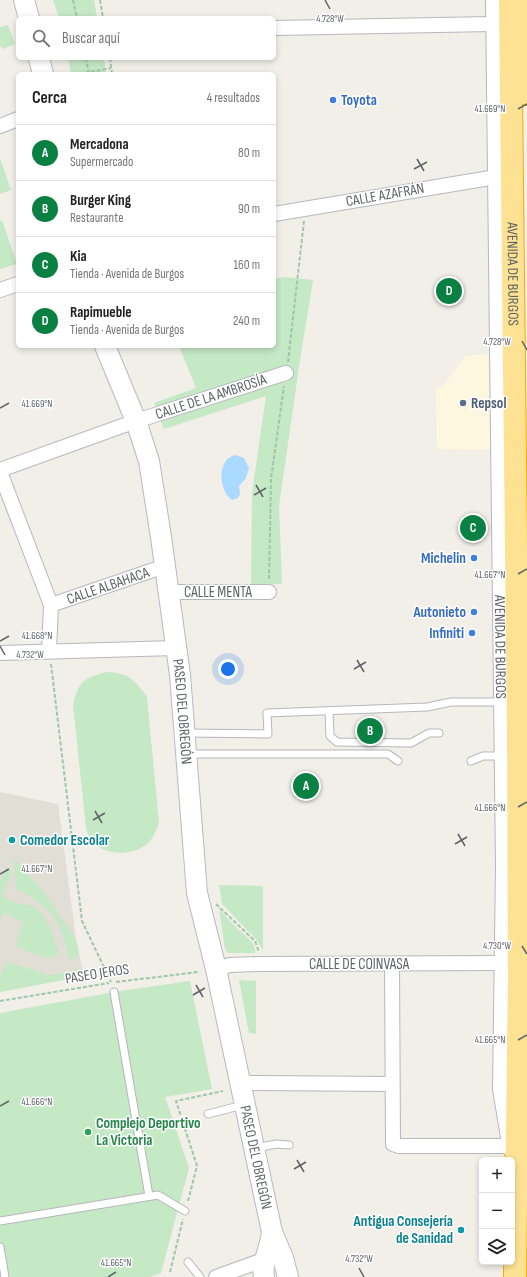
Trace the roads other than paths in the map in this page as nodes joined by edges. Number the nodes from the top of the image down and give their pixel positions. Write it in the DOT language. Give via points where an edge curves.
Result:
graph roads {
  1 [pos="24,0"];
  2 [pos="526,0"];
  3 [pos="499,3"];
  4 [pos="28,16"];
  5 [pos="493,24"];
  6 [pos="276,28"];
  7 [pos="40,60"];
  8 [pos="43,72"];
  9 [pos="527,94"];
  10 [pos="16,121"];
  11 [pos="0,126"];
  12 [pos="496,176"];
  13 [pos="276,214"];
  14 [pos="16,285"];
  15 [pos="0,290"];
  16 [pos="514,335"];
  17 [pos="106,348"];
  18 [pos="286,372"];
  19 [pos="497,388"];
  20 [pos="136,421"];
  21 [pos="0,471"];
  22 [pos="165,566"];
  23 [pos="168,592"];
  24 [pos="269,592"];
  25 [pos="499,603"];
  26 [pos="50,605"];
  27 [pos="175,648"];
  28 [pos="49,651"];
  29 [pos="0,653"];
  30 [pos="501,702"];
  31 [pos="329,712"];
  32 [pos="184,733"];
  33 [pos="438,733"];
  34 [pos="186,754"];
  35 [pos="398,761"];
  36 [pos="471,761"];
  37 [pos="515,761"];
  38 [pos="523,814"];
  39 [pos="503,866"];
  40 [pos="503,913"];
  41 [pos="392,964"];
  42 [pos="502,964"];
  43 [pos="207,970"];
  44 [pos="519,980"];
  45 [pos="114,992"];
  46 [pos="241,1083"];
  47 [pos="392,1084"];
  48 [pos="245,1104"];
  49 [pos="208,1114"];
  50 [pos="289,1145"];
  51 [pos="509,1146"];
  52 [pos="255,1148"];
  53 [pos="511,1157"];
  54 [pos="515,1189"];
  55 [pos="515,1193"];
  56 [pos="149,1196"];
  57 [pos="185,1211"];
  58 [pos="0,1221"];
  59 [pos="514,1229"];
  60 [pos="272,1232"];
  61 [pos="0,1247"];
  62 [pos="188,1262"];
  63 [pos="265,1268"];
  64 [pos="5,1277"];
  65 [pos="200,1277"];
  66 [pos="216,1277"];
  67 [pos="283,1277"];
  68 [pos="288,1277"];
  1 -- 4 [label="street"];
  2 -- 9 [label="highway"];
  3 -- 5 [label="street, AVENIDA DE BURGOS"];
  3 -- 16 [label="highway, AVENIDA DE BURGOS" via="511,78"];
  5 -- 6 [label="street"];
  5 -- 12 [label="street, AVENIDA DE BURGOS"];
  7 -- 8 [label="street"];
  10 -- 11 [label="street"];
  12 -- 13 [label="street, CALLE AZAFRÁN"];
  12 -- 19 [label="street, AVENIDA DE BURGOS"];
  14 -- 15 [label="street"];
  16 -- 19 [label="street"];
  16 -- 37 [label="highway, AVENIDA DE BURGOS"];
  17 -- 20 [label="street, PASEO DEL OBREGÓN"];
  18 -- 20 [label="street, CALLE DE LA AMBROSÍA"];
  19 -- 25 [label="street, AVENIDA DE BURGOS"];
  20 -- 21 [label="street, CALLE DE LA AMBROSÍA"];
  20 -- 22 [label="street, PASEO DEL OBREGÓN" via="149,461"];
  21 -- 26 [label="street"];
  22 -- 23 [label="street, PASEO DEL OBREGÓN"];
  22 -- 26 [label="street, CALLE ALBAHACA"];
  23 -- 24 [label="street, CALLE MENTA"];
  23 -- 27 [label="street, PASEO DEL OBREGÓN"];
  25 -- 30 [label="street, AVENIDA DE BURGOS"];
  25 -- 37 [label="street" via="508,754"];
  26 -- 28 [label="street"];
  27 -- 28 [label="street"];
  27 -- 32 [label="street, PASEO DEL OBREGÓN" via="180,675"];
  28 -- 29 [label="street"];
  30 -- 31 [label="lane" via="451,702 427,707"];
  30 -- 37 [label="street, AVENIDA DE BURGOS"];
  31 -- 32 [label="lane" via="267,713 268,734"];
  31 -- 33 [label="lane" via="330,736 337,742 410,743 429,733"];
  32 -- 34 [label="street, PASEO DEL OBREGÓN"];
  34 -- 35 [label="lane" via="388,754"];
  34 -- 43 [label="street, PASEO DEL OBREGÓN"];
  36 -- 37 [label="lane" via="483,756"];
  37 -- 38 [label="highway, AVENIDA DE BURGOS"];
  37 -- 39 [label="street, AVENIDA DE BURGOS"];
  38 -- 39 [label="street" via="508,823"];
  38 -- 44 [label="highway, AVENIDA DE BURGOS"];
  39 -- 40 [label="street, AVENIDA DE BURGOS"];
  40 -- 42 [label="street, AVENIDA DE BURGOS"];
  40 -- 44 [label="street"];
  41 -- 42 [label="street, CALLE DE COINVASA"];
  41 -- 43 [label="street, CALLE DE COINVASA" via="230,965"];
  41 -- 47 [label="street"];
  42 -- 51 [label="street, AVENIDA DE BURGOS" via="500,1089"];
  43 -- 46 [label="street, PASEO DEL OBREGÓN"];
  44 -- 54 [label="highway, AVENIDA DE BURGOS"];
  45 -- 56 [label="lane"];
  46 -- 47 [label="street, PASEO DEL OBREGÓN"];
  46 -- 48 [label="street, PASEO DEL OBREGÓN"];
  47 -- 51 [label="street" via="393,1144"];
  48 -- 49 [label="lane"];
  48 -- 52 [label="street, PASEO DEL OBREGÓN"];
  50 -- 52 [label="lane" via="276,1144"];
  51 -- 53 [label="street, AVENIDA DE BURGOS"];
  52 -- 60 [label="street, PASEO DEL OBREGÓN"];
  55 -- 59 [label="highway, AVENIDA DE BURGOS"];
  56 -- 57 [label="lane" via="158,1195"];
  56 -- 58 [label="lane"];
  60 -- 63 [label="street"];
  60 -- 68 [label="street"];
  61 -- 64 [label="lane"];
  62 -- 65 [label="lane"];
  63 -- 66 [label="street"];
  63 -- 67 [label="street" via="273,1263"];
}
